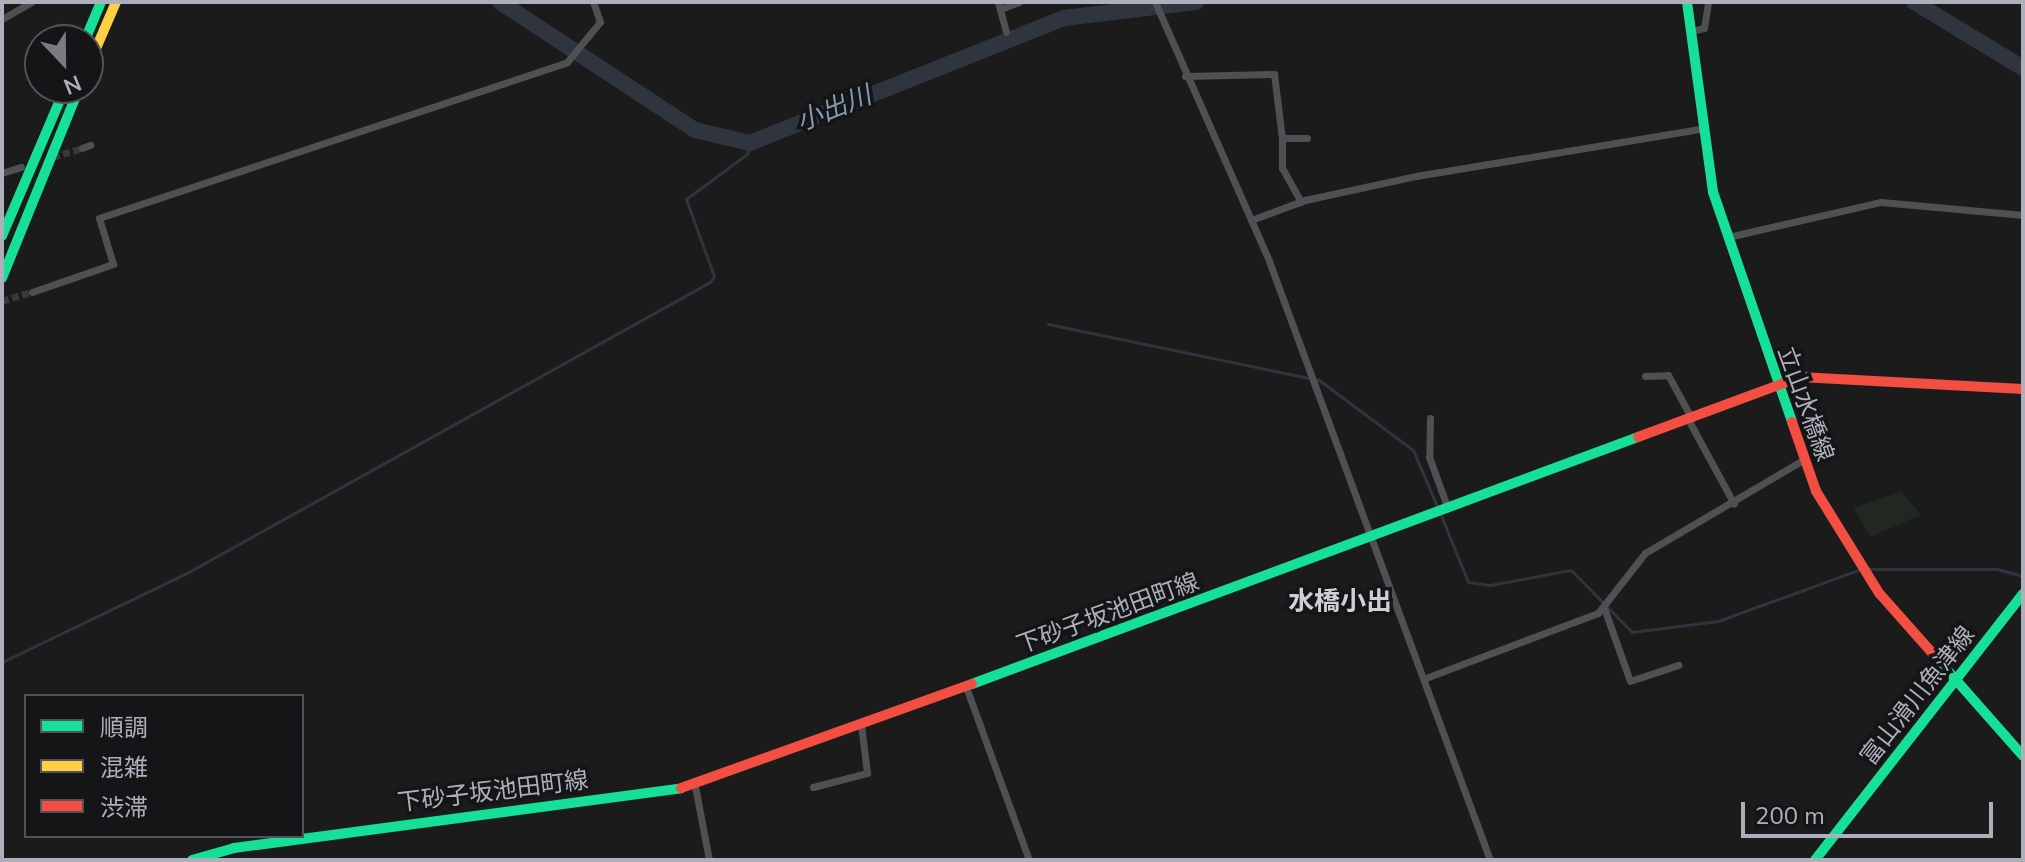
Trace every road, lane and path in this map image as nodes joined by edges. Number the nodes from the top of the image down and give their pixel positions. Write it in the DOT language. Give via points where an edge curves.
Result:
graph roads {
  1 [pos="32,2"];
  2 [pos="101,2"];
  3 [pos="116,2"];
  4 [pos="593,2"];
  5 [pos="1019,2"];
  6 [pos="1155,2"];
  7 [pos="1687,2"];
  8 [pos="1708,2"];
  9 [pos="999,5"];
  10 [pos="2,19"];
  11 [pos="92,24"];
  12 [pos="104,30"];
  13 [pos="1691,31"];
  14 [pos="1006,32"];
  15 [pos="1185,76"];
  16 [pos="58,104"];
  17 [pos="73,104"];
  18 [pos="1701,129"];
  19 [pos="1282,138"];
  20 [pos="1307,138"];
  21 [pos="21,167"];
  22 [pos="2,173"];
  23 [pos="1301,202"];
  24 [pos="2023,215"];
  25 [pos="1251,220"];
  26 [pos="2,236"];
  27 [pos="1726,238"];
  28 [pos="2,278"];
  29 [pos="32,292"];
  30 [pos="1645,376"];
  31 [pos="1776,385"];
  32 [pos="2023,389"];
  33 [pos="1430,418"];
  34 [pos="1690,420"];
  35 [pos="1803,460"];
  36 [pos="1734,504"];
  37 [pos="1448,509"];
  38 [pos="1371,537"];
  39 [pos="2023,594"];
  40 [pos="1604,608"];
  41 [pos="1678,665"];
  42 [pos="1423,679"];
  43 [pos="1956,682"];
  44 [pos="966,687"];
  45 [pos="861,725"];
  46 [pos="2023,756"];
  47 [pos="695,786"];
  48 [pos="813,787"];
  49 [pos="302,838"];
  50 [pos="304,838"];
  51 [pos="192,860"];
  52 [pos="709,860"];
  53 [pos="1029,860"];
  54 [pos="1490,860"];
  55 [pos="1815,860"];
  1 -- 10 [label="street"];
  2 -- 11 [label="main road"];
  3 -- 12 [label="main road"];
  4 -- 29 [label="street" via="600,22 593,38 567,62 99,218 113,264"];
  5 -- 9 [label="street"];
  6 -- 15 [label="street"];
  7 -- 13 [label="main road, 立山水橋線"];
  8 -- 13 [label="street" via="1704,28"];
  9 -- 14 [label="street"];
  13 -- 18 [label="main road, 立山水橋線"];
  15 -- 19 [label="street" via="1274,74"];
  15 -- 25 [label="street"];
  16 -- 26 [label="main road"];
  17 -- 28 [label="main road"];
  18 -- 23 [label="street" via="1416,176"];
  18 -- 27 [label="main road, 立山水橋線"];
  19 -- 20 [label="street"];
  19 -- 23 [label="street" via="1282,168"];
  21 -- 22 [label="street"];
  23 -- 25 [label="street"];
  24 -- 27 [label="street" via="1881,202"];
  25 -- 38 [label="street"];
  27 -- 31 [label="main road, 立山水橋線"];
  30 -- 34 [label="street" via="1668,375"];
  31 -- 32 [label="main road, 下砂子坂池田町線" via="1832,374"];
  31 -- 34 [label="main road, 下砂子坂池田町線"];
  31 -- 35 [label="main road, 立山水橋線"];
  33 -- 37 [label="street" via="1429,457"];
  34 -- 36 [label="street"];
  34 -- 37 [label="main road, 下砂子坂池田町線"];
  35 -- 36 [label="street"];
  35 -- 43 [label="main road, 立山水橋線" via="1866,575"];
  36 -- 40 [label="street" via="1645,553"];
  37 -- 38 [label="main road, 下砂子坂池田町線"];
  38 -- 42 [label="street"];
  38 -- 44 [label="main road, 下砂子坂池田町線"];
  39 -- 43 [label="main road, 富山滑川魚津線"];
  40 -- 41 [label="street" via="1630,681"];
  40 -- 42 [label="street"];
  42 -- 54 [label="street"];
  43 -- 46 [label="main road, 立山水橋線"];
  43 -- 55 [label="main road, 富山滑川魚津線"];
  44 -- 45 [label="main road, 下砂子坂池田町線"];
  44 -- 53 [label="street"];
  45 -- 47 [label="main road, 下砂子坂池田町線"];
  45 -- 48 [label="street" via="867,773"];
  47 -- 50 [label="main road, 下砂子坂池田町線"];
  47 -- 52 [label="street"];
  49 -- 51 [label="main road, 下砂子坂池田町線"];
}
